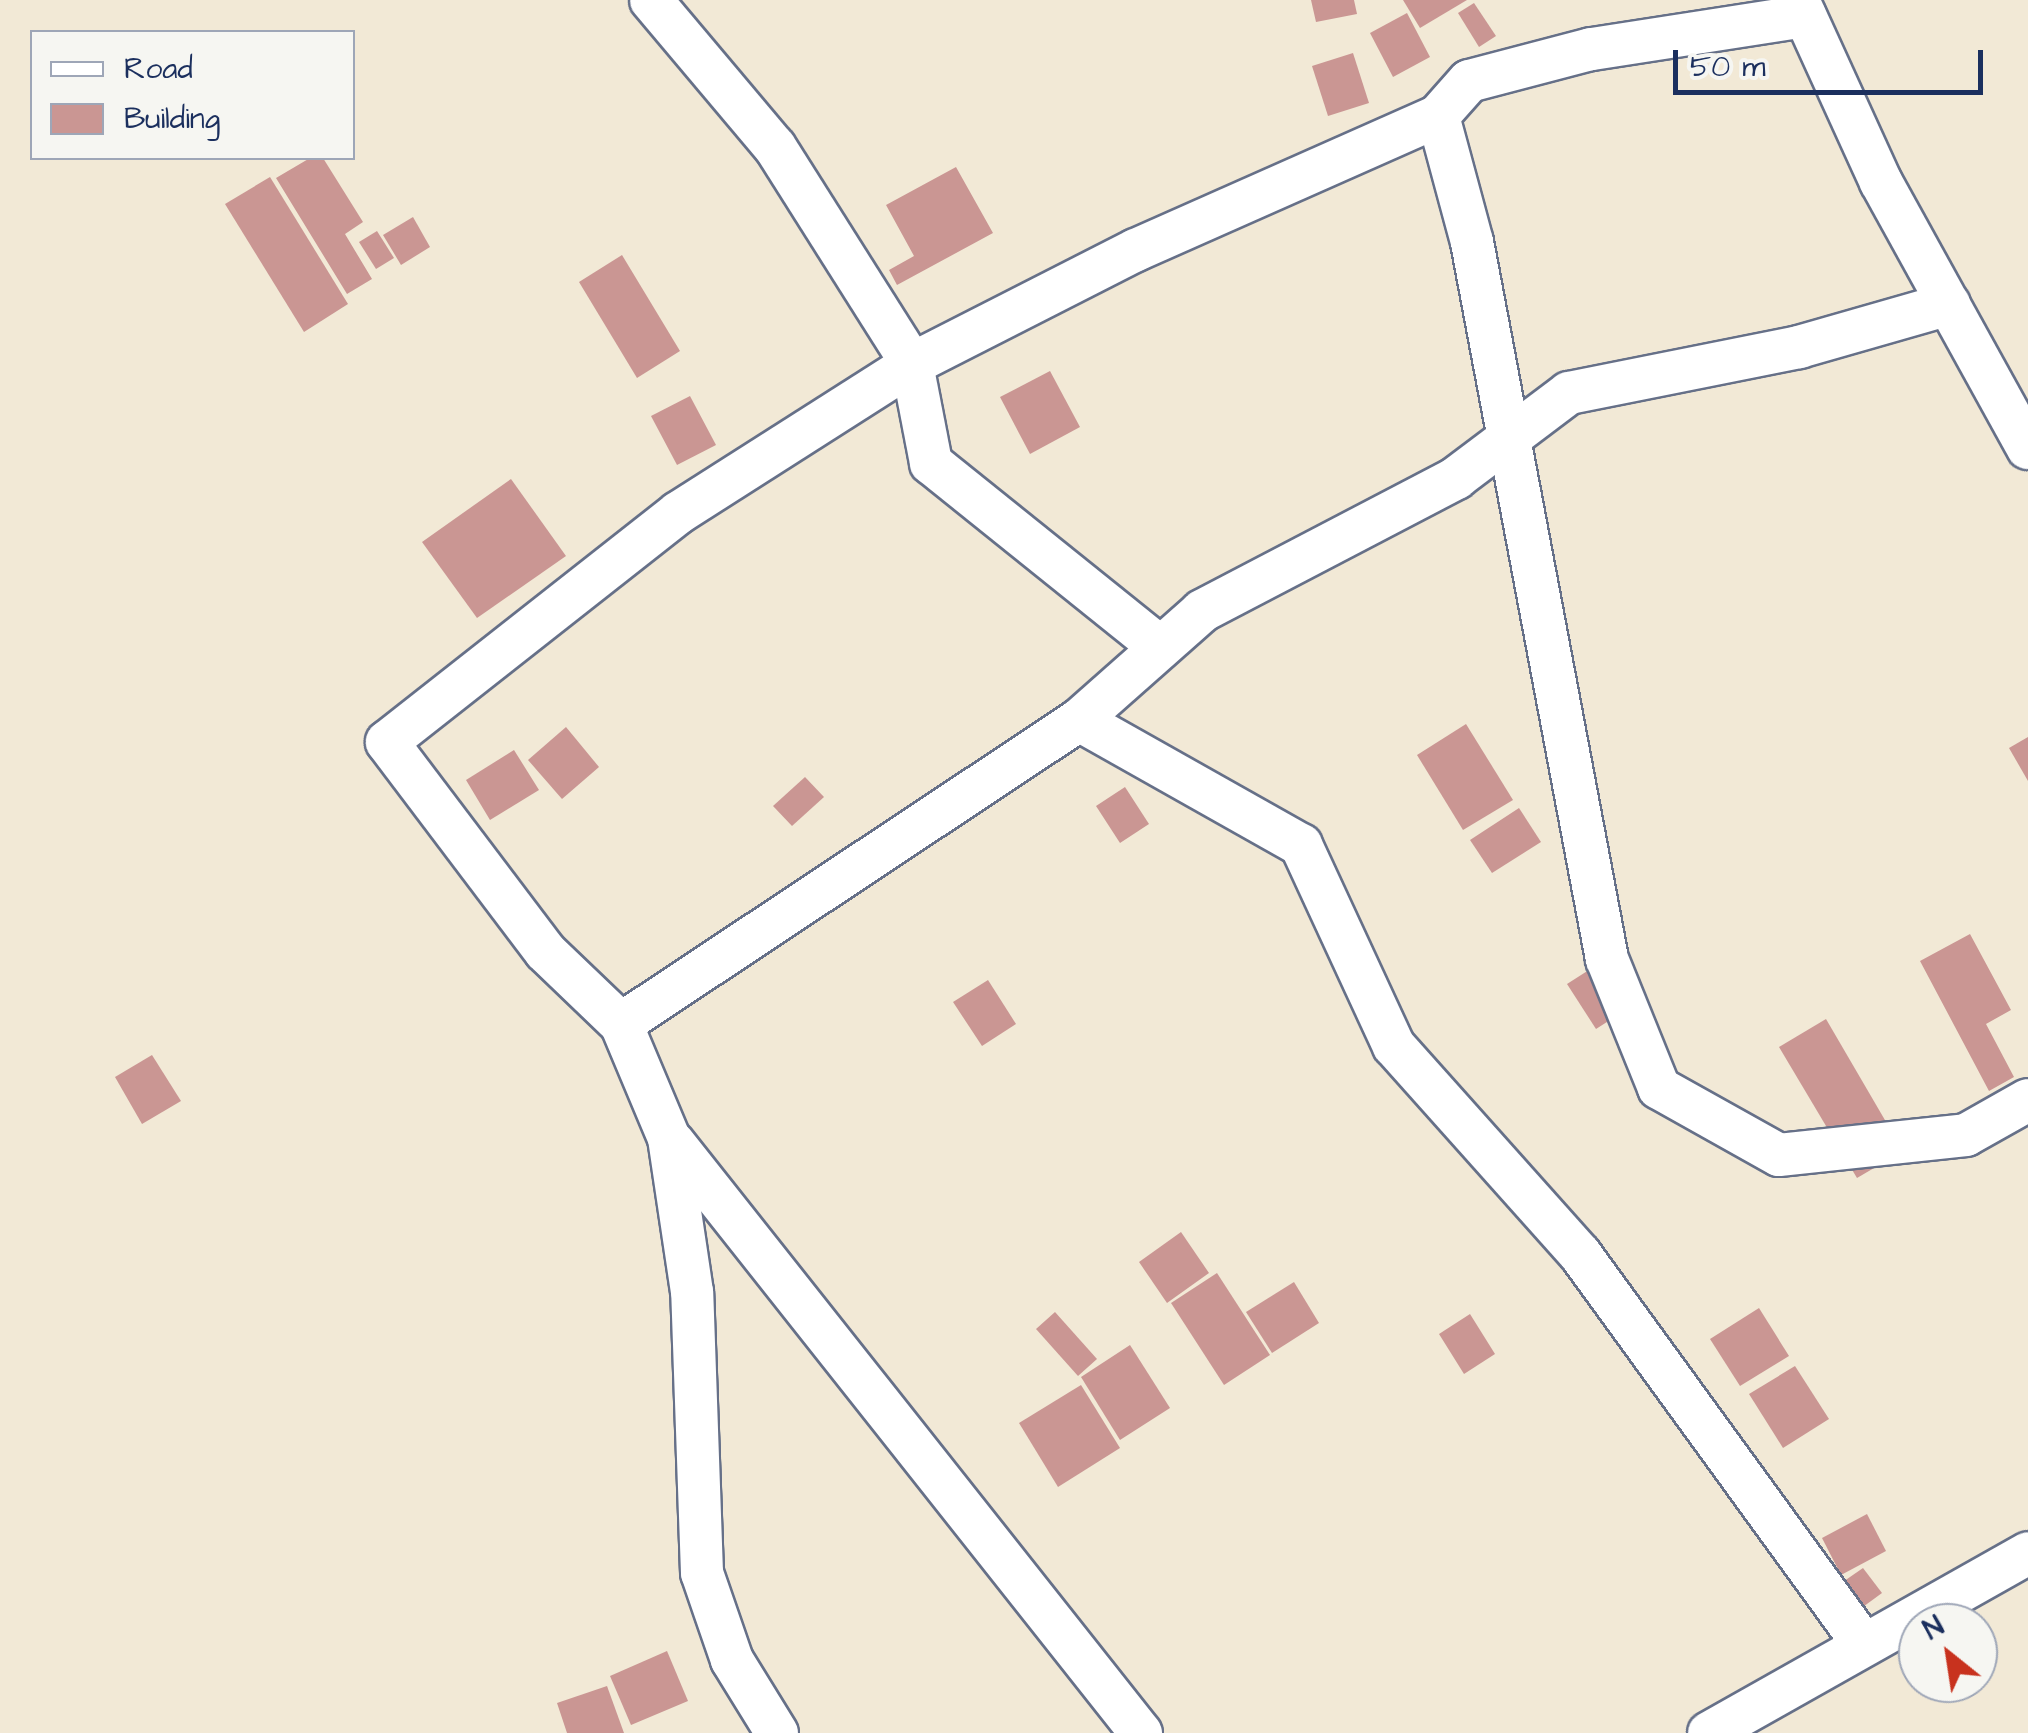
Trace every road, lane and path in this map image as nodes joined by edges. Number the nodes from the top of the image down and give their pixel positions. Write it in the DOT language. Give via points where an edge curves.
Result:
graph roads {
  1 [pos="651,0"];
  2 [pos="1801,8"];
  3 [pos="1438,116"];
  4 [pos="1949,304"];
  5 [pos="912,364"];
  6 [pos="1507,440"];
  7 [pos="2028,448"];
  8 [pos="1160,647"];
  9 [pos="1080,720"];
  10 [pos="621,1024"];
  11 [pos="2028,1100"];
  12 [pos="670,1138"];
  13 [pos="2028,1553"];
  14 [pos="1862,1642"];
  15 [pos="777,1733"];
  16 [pos="1142,1733"];
  17 [pos="1709,1733"];
  1 -- 5 [label="street" via="774,147"];
  2 -- 3 [label="street" via="1592,49 1470,82"];
  2 -- 4 [label="street"];
  3 -- 5 [label="street" via="1136,250"];
  3 -- 6 [label="street"];
  4 -- 6 [label="street" via="1799,347 1569,393"];
  4 -- 7 [label="street"];
  5 -- 8 [label="street" via="931,462"];
  5 -- 10 [label="street" via="678,513 387,742 545,951"];
  6 -- 8 [label="street" via="1456,478 1202,610"];
  6 -- 11 [label="street" via="1606,959 1658,1088 1779,1154 1966,1135"];
  8 -- 9 [label="street"];
  9 -- 10 [label="street"];
  9 -- 14 [label="street" via="1300,846 1394,1046 1580,1254"];
  10 -- 12 [label="street"];
  12 -- 15 [label="street" via="692,1292 702,1574 732,1660"];
  12 -- 16 [label="street"];
  13 -- 14 [label="street"];
  14 -- 17 [label="street"];
}
